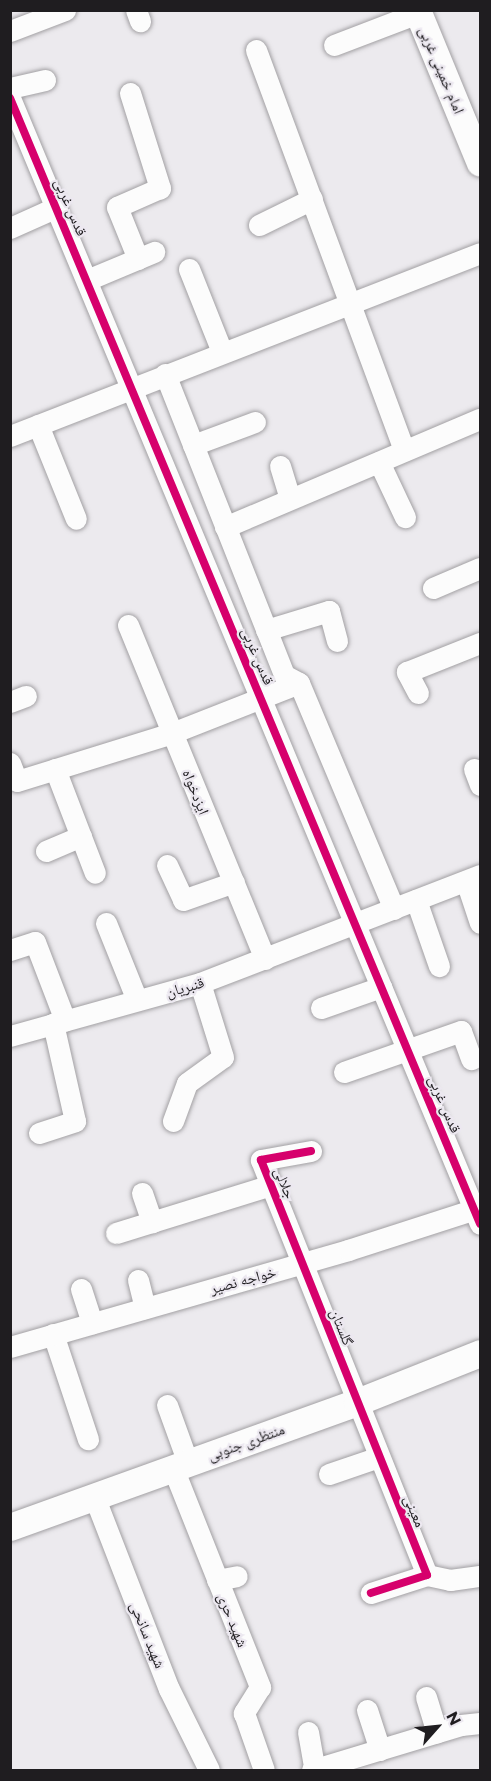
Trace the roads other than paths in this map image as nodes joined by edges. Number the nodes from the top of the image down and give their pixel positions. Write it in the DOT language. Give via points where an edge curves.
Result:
graph roads {
  1 [pos="64,10"];
  2 [pos="417,12"];
  3 [pos="10,31"];
  4 [pos="334,45"];
  5 [pos="256,50"];
  6 [pos="45,80"];
  7 [pos="10,88"];
  8 [pos="130,93"];
  9 [pos="10,98"];
  10 [pos="480,163"];
  11 [pos="312,200"];
  12 [pos="57,207"];
  13 [pos="259,225"];
  14 [pos="10,228"];
  15 [pos="480,253"];
  16 [pos="189,269"];
  17 [pos="87,280"];
  18 [pos="351,303"];
  19 [pos="222,352"];
  20 [pos="165,374"];
  21 [pos="132,387"];
  22 [pos="480,419"];
  23 [pos="255,422"];
  24 [pos="38,425"];
  25 [pos="10,436"];
  26 [pos="193,445"];
  27 [pos="404,451"];
  28 [pos="379,462"];
  29 [pos="280,466"];
  30 [pos="290,500"];
  31 [pos="405,517"];
  32 [pos="76,519"];
  33 [pos="225,527"];
  34 [pos="480,568"];
  35 [pos="433,588"];
  36 [pos="128,625"];
  37 [pos="266,630"];
  38 [pos="337,640"];
  39 [pos="480,643"];
  40 [pos="299,682"];
  41 [pos="418,693"];
  42 [pos="260,696"];
  43 [pos="172,733"];
  44 [pos="10,763"];
  45 [pos="55,769"];
  46 [pos="81,836"];
  47 [pos="46,851"];
  48 [pos="167,865"];
  49 [pos="95,873"];
  50 [pos="473,878"];
  51 [pos="234,882"];
  52 [pos="416,900"];
  53 [pos="394,909"];
  54 [pos="106,923"];
  55 [pos="480,923"];
  56 [pos="355,925"];
  57 [pos="10,950"];
  58 [pos="265,959"];
  59 [pos="439,966"];
  60 [pos="200,983"];
  61 [pos="381,987"];
  62 [pos="138,1000"];
  63 [pos="321,1008"];
  64 [pos="59,1022"];
  65 [pos="10,1036"];
  66 [pos="408,1050"];
  67 [pos="471,1059"];
  68 [pos="344,1072"];
  69 [pos="173,1121"];
  70 [pos="39,1133"];
  71 [pos="311,1150"];
  72 [pos="271,1185"];
  73 [pos="142,1193"];
  74 [pos="478,1217"];
  75 [pos="152,1222"];
  76 [pos="116,1233"];
  77 [pos="303,1263"];
  78 [pos="138,1280"];
  79 [pos="81,1289"];
  80 [pos="145,1308"];
  81 [pos="92,1323"];
  82 [pos="53,1335"];
  83 [pos="10,1347"];
  84 [pos="480,1353"];
  85 [pos="357,1402"];
  86 [pos="167,1405"];
  87 [pos="88,1439"];
  88 [pos="379,1457"];
  89 [pos="180,1465"];
  90 [pos="329,1474"];
  91 [pos="94,1496"];
  92 [pos="10,1527"];
  93 [pos="427,1575"];
  94 [pos="480,1576"];
  95 [pos="371,1593"];
  96 [pos="426,1698"];
  97 [pos="367,1710"];
  98 [pos="480,1723"];
  99 [pos="308,1732"];
  100 [pos="437,1732"];
  101 [pos="380,1750"];
  102 [pos="209,1770"];
  103 [pos="264,1770"];
  104 [pos="313,1770"];
  1 -- 3 [label="street"];
  2 -- 4 [label="street"];
  2 -- 10 [label="main road, امام خمینی غربی"];
  5 -- 11 [label="street"];
  6 -- 7 [label="street"];
  8 -- 17 [label="street" via="160,188 117,207 146,256"];
  9 -- 12 [label="street, قدس غربی"];
  11 -- 13 [label="street"];
  11 -- 18 [label="street"];
  12 -- 14 [label="street"];
  12 -- 17 [label="street, قدس غربی"];
  15 -- 18 [label="street"];
  16 -- 19 [label="street"];
  17 -- 21 [label="street, قدس غربی"];
  18 -- 19 [label="street"];
  18 -- 27 [label="street"];
  19 -- 20 [label="street"];
  20 -- 21 [label="street"];
  20 -- 26 [label="street"];
  21 -- 24 [label="street"];
  21 -- 42 [label="street, قدس غربی"];
  22 -- 27 [label="street"];
  23 -- 26 [label="street"];
  24 -- 25 [label="street"];
  24 -- 32 [label="street"];
  26 -- 33 [label="street"];
  27 -- 28 [label="street"];
  28 -- 30 [label="street"];
  28 -- 31 [label="street"];
  29 -- 30 [label="street"];
  30 -- 33 [label="street"];
  33 -- 37 [label="street"];
  34 -- 35 [label="street"];
  36 -- 43 [label="street, ایزدخواه"];
  37 -- 38 [label="street" via="329,611"];
  37 -- 40 [label="street" via="284,675"];
  39 -- 41 [label="street" via="407,672"];
  40 -- 42 [label="street"];
  40 -- 53 [label="street"];
  42 -- 43 [label="street"];
  42 -- 56 [label="street, قدس غربی"];
  43 -- 45 [label="street"];
  43 -- 51 [label="street, ایزدخواه"];
  44 -- 45 [label="street" via="17,781"];
  45 -- 46 [label="street"];
  46 -- 47 [label="street"];
  46 -- 49 [label="street"];
  48 -- 51 [label="street" via="183,900"];
  50 -- 52 [label="street, قنبریان"];
  50 -- 55 [label="street"];
  51 -- 58 [label="street, ایزدخواه"];
  52 -- 53 [label="street, قنبریان"];
  52 -- 59 [label="street"];
  53 -- 56 [label="street, قنبریان"];
  54 -- 62 [label="street"];
  56 -- 58 [label="street, قنبریان"];
  56 -- 61 [label="street, قدس غربی"];
  57 -- 64 [label="street" via="35,942"];
  58 -- 60 [label="street, قنبریان"];
  60 -- 62 [label="street, قنبریان"];
  60 -- 69 [label="street" via="222,1057 188,1083"];
  61 -- 63 [label="street"];
  61 -- 66 [label="street, قدس غربی"];
  62 -- 64 [label="street, قنبریان"];
  64 -- 65 [label="street, قنبریان"];
  64 -- 70 [label="street" via="75,1122"];
  66 -- 67 [label="street" via="461,1031"];
  66 -- 68 [label="street"];
  66 -- 74 [label="street, قدس غربی"];
  71 -- 72 [label="street, جلالی" via="261,1160"];
  72 -- 75 [label="street"];
  72 -- 77 [label="street, جلالی"];
  73 -- 75 [label="street"];
  74 -- 77 [label="street, خواجه نصیر"];
  75 -- 76 [label="street"];
  77 -- 80 [label="street, خواجه نصیر"];
  77 -- 85 [label="street, گلستان"];
  78 -- 80 [label="street"];
  79 -- 81 [label="street"];
  80 -- 81 [label="street, خواجه نصیر"];
  81 -- 82 [label="street, خواجه نصیر"];
  82 -- 83 [label="street, خواجه نصیر"];
  82 -- 87 [label="street"];
  84 -- 85 [label="main road, منتظری جنوبی"];
  85 -- 88 [label="street, معینی"];
  85 -- 89 [label="main road, منتظری جنوبی"];
  86 -- 89 [label="street, شهید حری"];
  88 -- 90 [label="street"];
  88 -- 93 [label="street, معینی"];
  89 -- 91 [label="main road, منتظری جنوبی"];
  89 -- 103 [label="street, شهید حری" via="227,1578 260,1687 244,1713"];
  91 -- 92 [label="main road, منتظری جنوبی"];
  91 -- 102 [label="street, شهید سانحی" via="170,1689"];
  93 -- 94 [label="street" via="450,1580"];
  93 -- 95 [label="street"];
  96 -- 100 [label="street"];
  97 -- 101 [label="street"];
  98 -- 100 [label="street"];
  99 -- 104 [label="street"];
  100 -- 101 [label="street"];
  101 -- 104 [label="street"];
}
